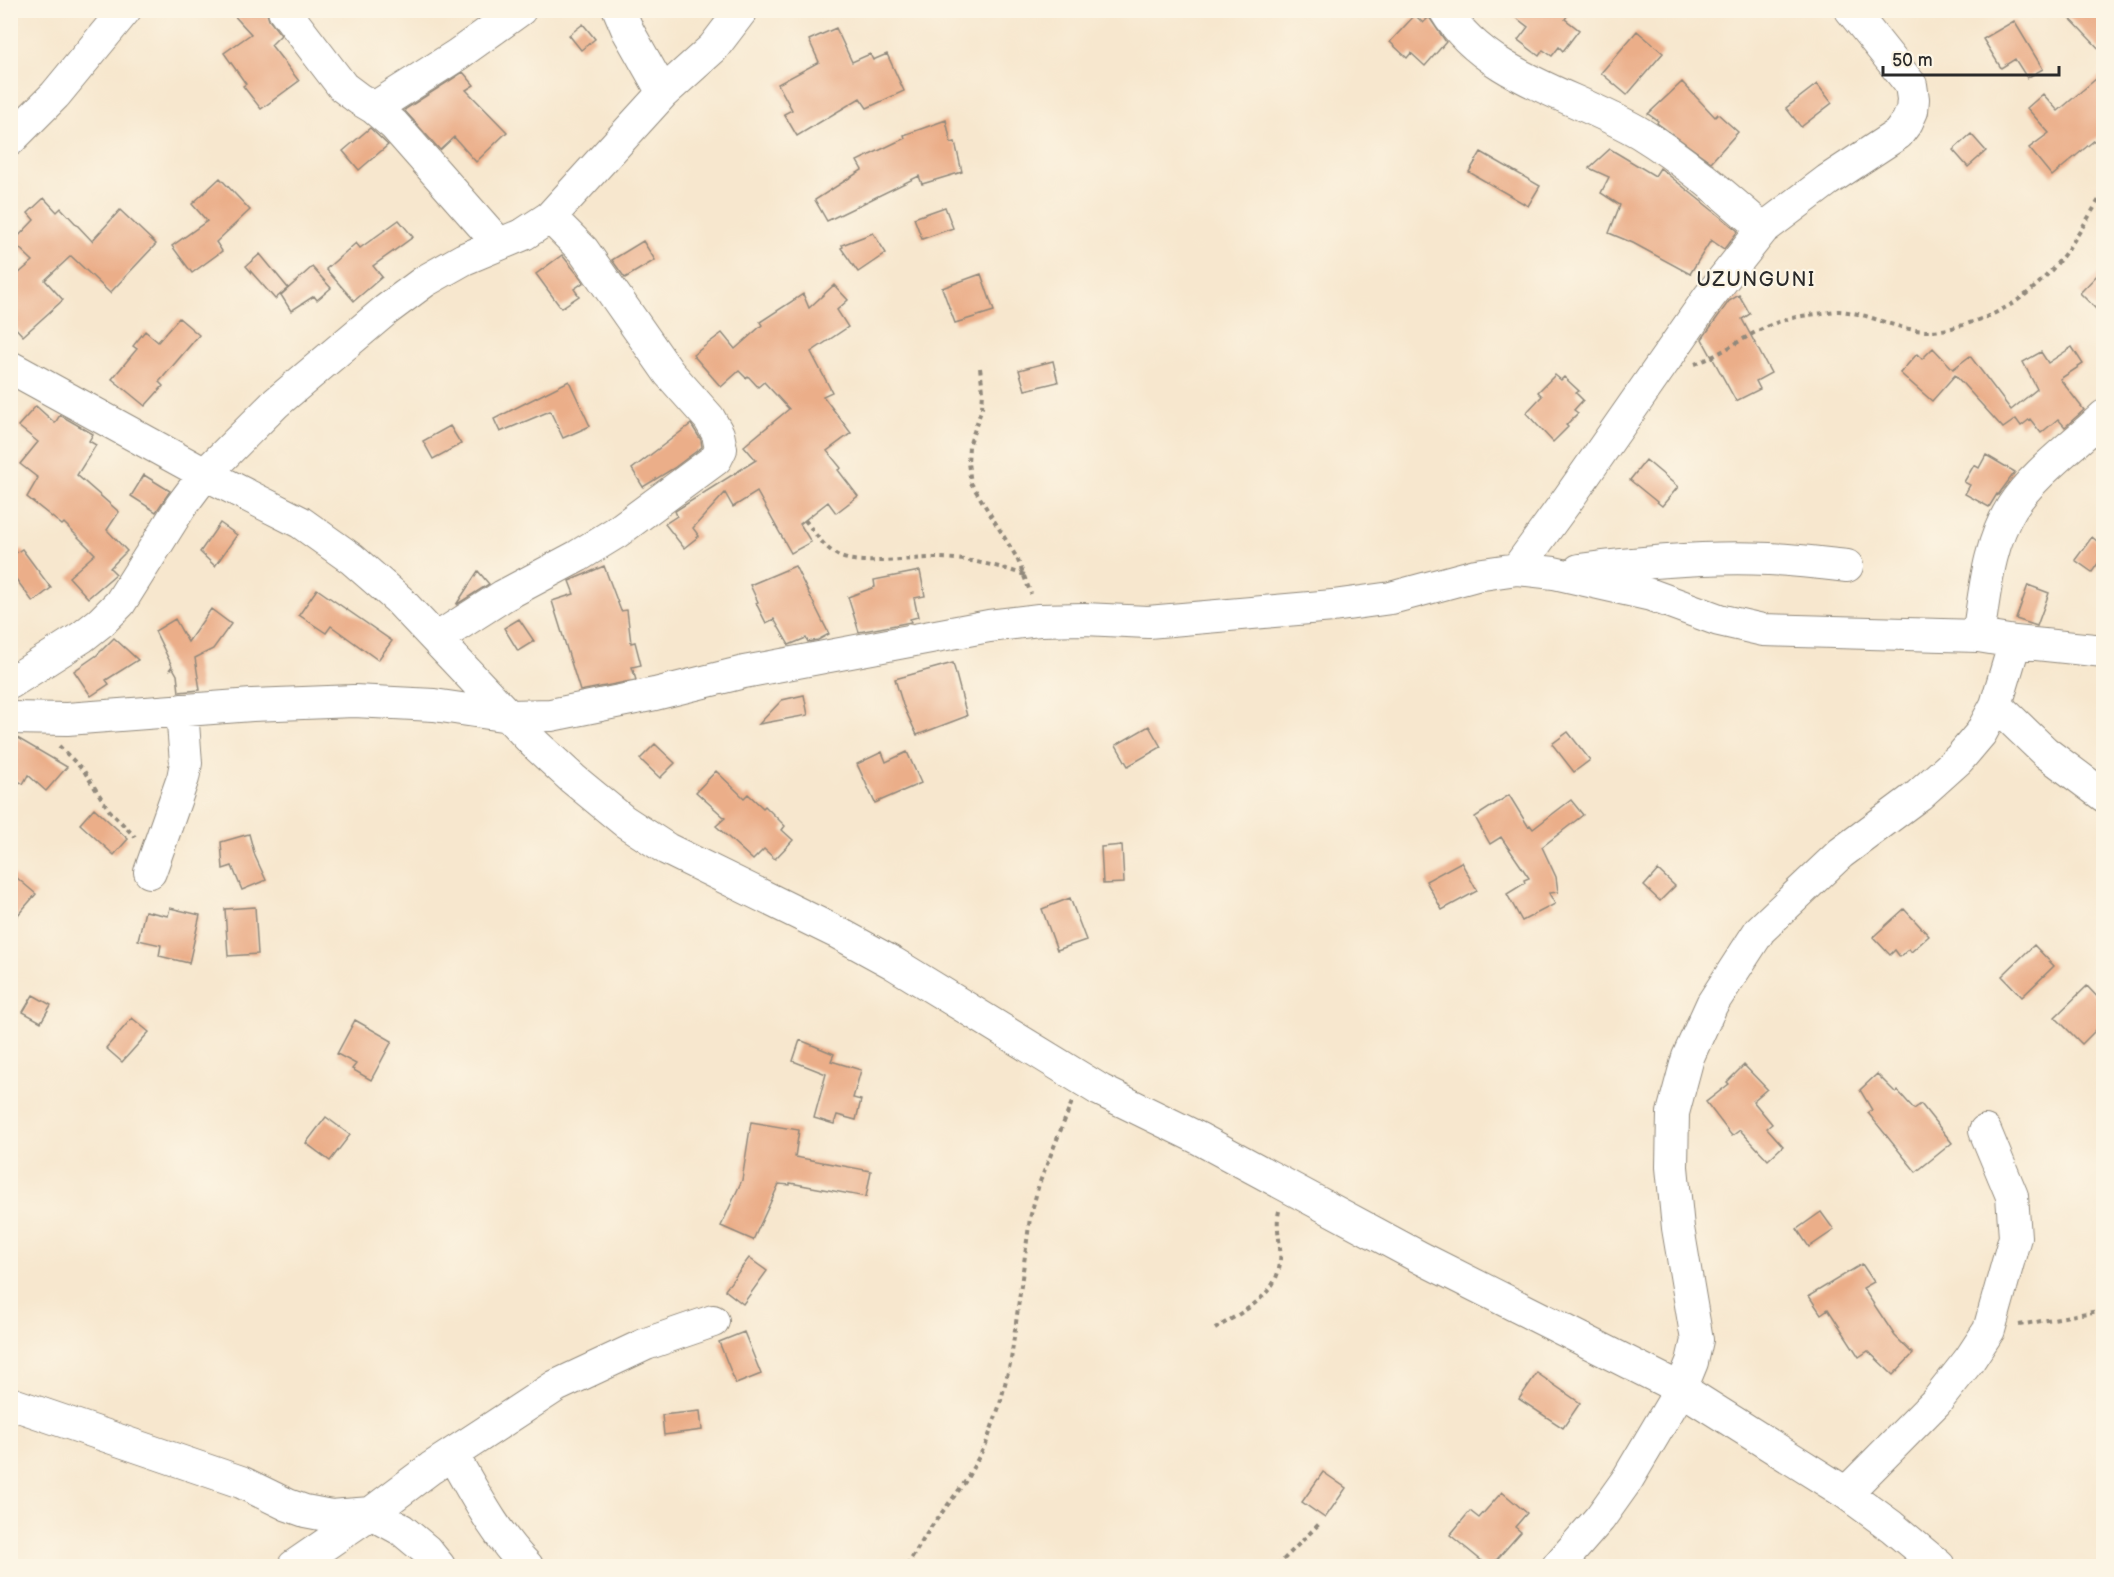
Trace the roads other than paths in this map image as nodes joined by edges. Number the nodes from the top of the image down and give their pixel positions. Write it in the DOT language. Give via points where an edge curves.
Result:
graph roads {
  1 [pos="125,10"];
  2 [pos="284,10"];
  3 [pos="520,10"];
  4 [pos="619,10"];
  5 [pos="742,10"];
  6 [pos="1445,10"];
  7 [pos="1851,10"];
  8 [pos="663,93"];
  9 [pos="374,108"];
  10 [pos="10,140"];
  11 [pos="550,217"];
  12 [pos="1763,229"];
  13 [pos="499,244"];
  14 [pos="10,367"];
  15 [pos="2103,416"];
  16 [pos="205,474"];
  17 [pos="1847,566"];
  18 [pos="1517,569"];
  19 [pos="1554,573"];
  20 [pos="1978,636"];
  21 [pos="436,639"];
  22 [pos="2015,642"];
  23 [pos="2103,651"];
  24 [pos="10,682"];
  25 [pos="1996,705"];
  26 [pos="182,710"];
  27 [pos="509,716"];
  28 [pos="21,718"];
  29 [pos="2103,796"];
  30 [pos="154,862"];
  31 [pos="1985,1131"];
  32 [pos="713,1321"];
  33 [pos="1681,1389"];
  34 [pos="10,1403"];
  35 [pos="452,1454"];
  36 [pos="1846,1492"];
  37 [pos="371,1513"];
  38 [pos="294,1566"];
  39 [pos="439,1566"];
  40 [pos="527,1566"];
  41 [pos="1558,1566"];
  42 [pos="1939,1566"];
  1 -- 10 [label="street" via="55,95"];
  2 -- 9 [label="street" via="343,87"];
  3 -- 9 [label="street"];
  4 -- 8 [label="street"];
  5 -- 8 [label="street" via="713,48"];
  6 -- 12 [label="street" via="1455,28 1476,47 1515,72 1641,134"];
  7 -- 12 [label="street" via="1911,85 1912,111 1898,134"];
  8 -- 11 [label="street"];
  9 -- 13 [label="street" via="394,125"];
  11 -- 13 [label="street" via="538,227"];
  11 -- 21 [label="street" via="583,250 664,365 709,418 721,449 716,459 617,532"];
  12 -- 18 [label="street" via="1709,297"];
  13 -- 16 [label="street" via="442,270 386,310 297,385"];
  14 -- 16 [label="street"];
  15 -- 20 [label="street" via="2039,475 2012,507 1997,539"];
  16 -- 21 [label="street" via="300,522 352,559"];
  16 -- 24 [label="street" via="120,603 82,637"];
  17 -- 19 [label="street" via="1767,558 1684,559"];
  18 -- 19 [label="street"];
  18 -- 27 [label="street" via="1476,575 1391,598 1333,606 1148,622 1039,620 947,632 744,672 588,709"];
  19 -- 20 [label="street" via="1651,595 1719,620 1763,630"];
  20 -- 22 [label="street"];
  21 -- 27 [label="street"];
  22 -- 23 [label="street"];
  22 -- 25 [label="street"];
  25 -- 29 [label="street" via="2045,752"];
  25 -- 33 [label="street" via="1981,733 1959,759 1919,795 1841,853 1760,930 1712,1004 1688,1057 1673,1113 1672,1167 1678,1228 1697,1340"];
  26 -- 27 [label="street" via="354,701 435,705"];
  26 -- 28 [label="street" via="67,719"];
  26 -- 30 [label="street" via="186,763"];
  27 -- 33 [label="street" via="573,779 624,821 667,849 894,963 1100,1090"];
  31 -- 36 [label="street" via="2012,1196 2015,1237 1989,1330 1936,1402"];
  32 -- 35 [label="street" via="646,1344 556,1386"];
  33 -- 36 [label="street"];
  33 -- 41 [label="street" via="1627,1480"];
  34 -- 37 [label="street" via="241,1482 305,1511 331,1516"];
  35 -- 37 [label="street"];
  35 -- 40 [label="street" via="486,1514"];
  36 -- 42 [label="street"];
  37 -- 38 [label="street"];
  37 -- 39 [label="street" via="402,1530"];
}
